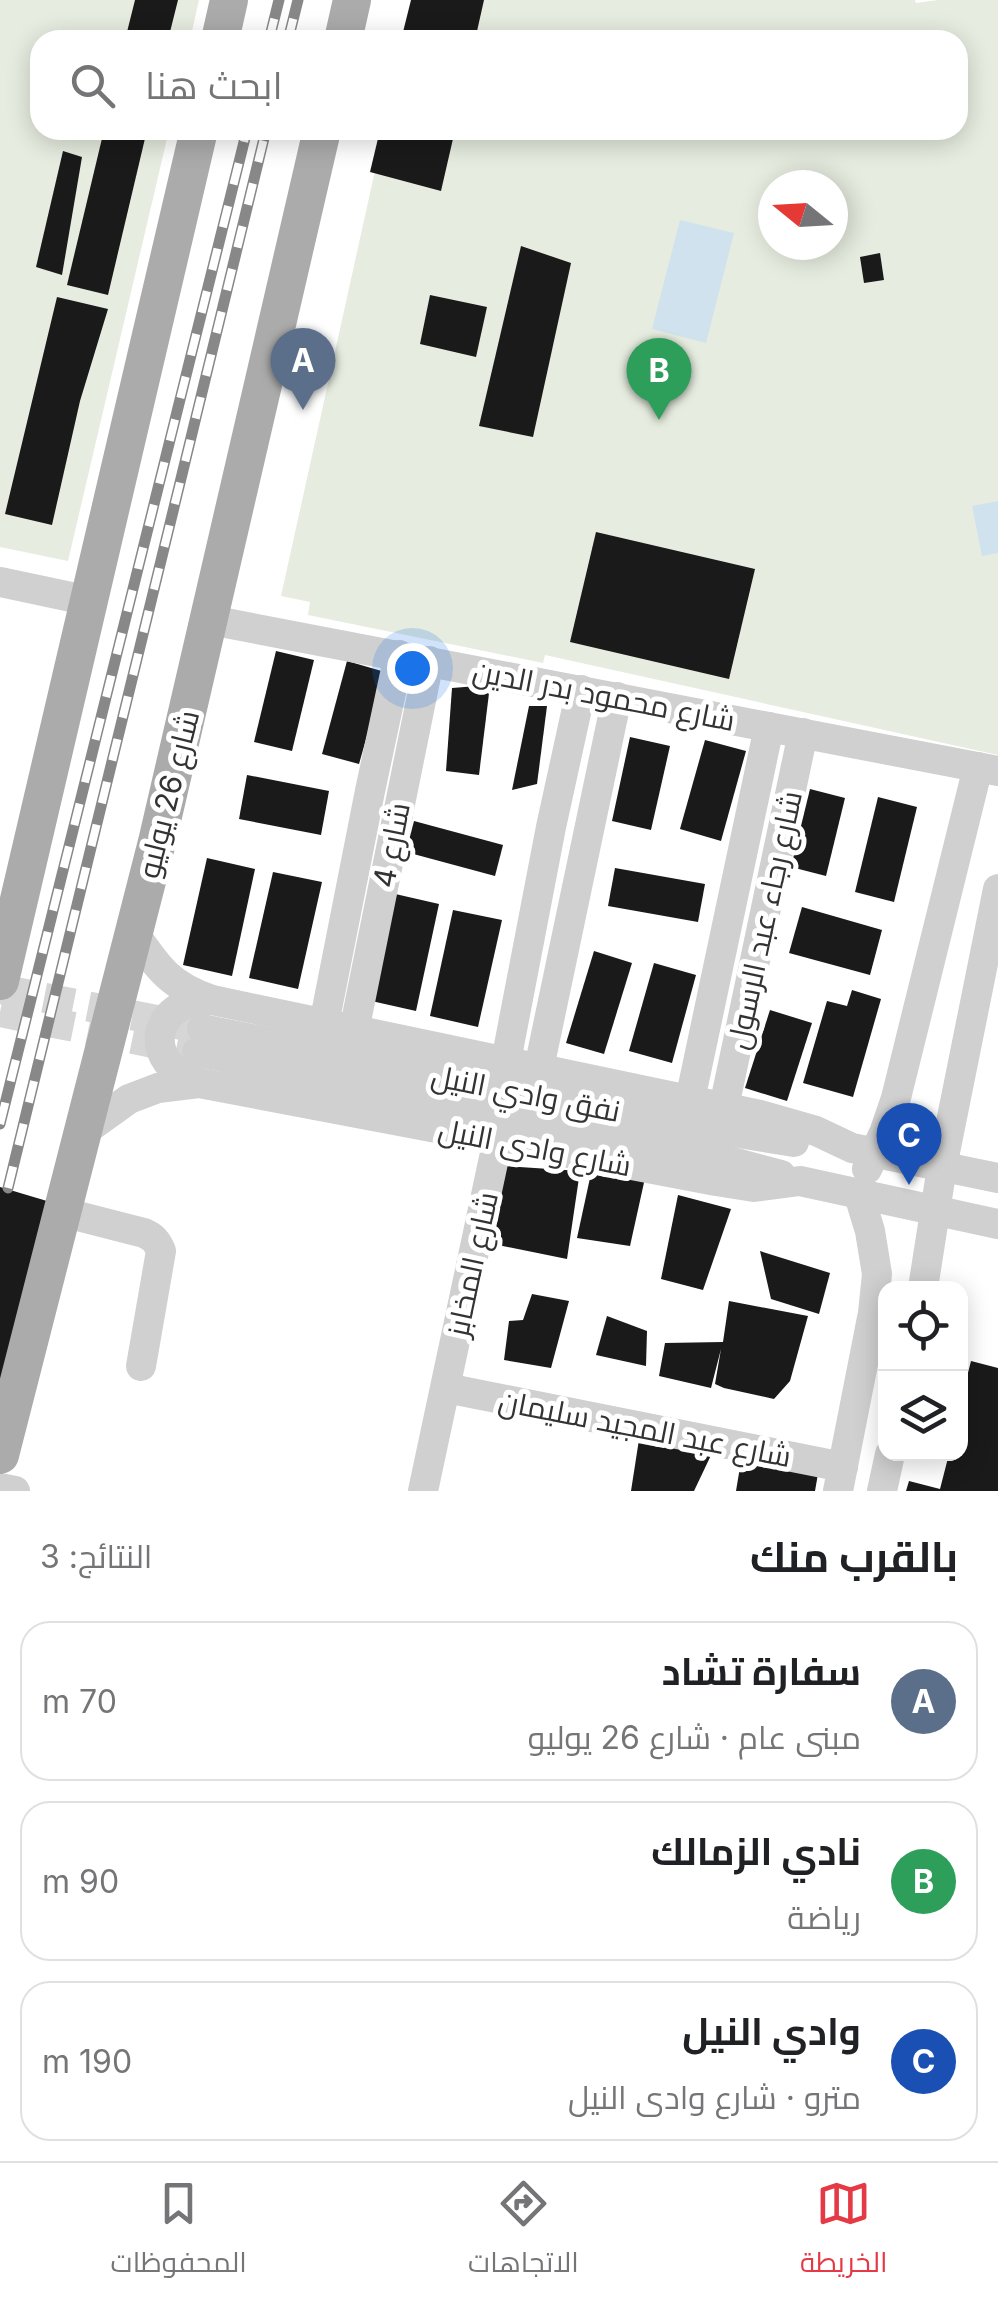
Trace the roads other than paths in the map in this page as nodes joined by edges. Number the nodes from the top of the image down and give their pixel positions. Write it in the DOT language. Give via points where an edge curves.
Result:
graph roads {
  1 [pos="229,0"];
  2 [pos="352,0"];
  3 [pos="222,30"];
  4 [pos="344,30"];
  5 [pos="197,140"];
  6 [pos="320,140"];
  7 [pos="0,582"];
  8 [pos="90,600"];
  9 [pos="210,620"];
  10 [pos="414,658"];
  11 [pos="581,690"];
  12 [pos="616,697"];
  13 [pos="769,727"];
  14 [pos="803,733"];
  15 [pos="988,769"];
  16 [pos="998,889"];
  17 [pos="536,914"];
  18 [pos="570,919"];
  19 [pos="134,934"];
  20 [pos="6,938"];
  21 [pos="0,981"];
  22 [pos="212,1000"];
  23 [pos="339,1027"];
  24 [pos="506,1062"];
  25 [pos="539,1068"];
  26 [pos="199,1083"];
  27 [pos="690,1100"];
  28 [pos="724,1108"];
  29 [pos="83,1132"];
  30 [pos="498,1139"];
  31 [pos="863,1150"];
  32 [pos="942,1166"];
  33 [pos="998,1178"];
  34 [pos="800,1181"];
  35 [pos="859,1196"];
  36 [pos="62,1212"];
  37 [pos="937,1212"];
  38 [pos="998,1224"];
  39 [pos="877,1274"];
  40 [pos="922,1281"];
  41 [pos="925,1281"];
  42 [pos="141,1366"];
  43 [pos="446,1388"];
  44 [pos="0,1455"];
  45 [pos="888,1461"];
  46 [pos="841,1479"];
  47 [pos="0,1488"];
  48 [pos="15,1491"];
  49 [pos="424,1491"];
  50 [pos="882,1491"];
  1 -- 3 [label="main road"];
  2 -- 4 [label="main road"];
  5 -- 8 [label="main road"];
  6 -- 9 [label="main road, شارع 26 يوليو"];
  7 -- 8 [label="street"];
  8 -- 20 [label="main road"];
  9 -- 10 [label="street, شارع محمود بدر الدين"];
  9 -- 19 [label="main road, شارع 26 يوليو"];
  10 -- 11 [label="street, شارع محمود بدر الدين"];
  10 -- 23 [label="street, شارع 4"];
  11 -- 12 [label="street, شارع محمود بدر الدين"];
  11 -- 17 [label="street"];
  12 -- 13 [label="street, شارع محمود بدر الدين"];
  12 -- 18 [label="street"];
  13 -- 14 [label="street, شارع محمود بدر الدين"];
  13 -- 27 [label="street, شارع رجاء عبد الرسول"];
  14 -- 15 [label="street, شارع محمود بدر الدين"];
  14 -- 28 [label="street, شارع رجاء عبد الرسول"];
  15 -- 31 [label="street" via="896,1098 884,1134"];
  16 -- 32 [label="street"];
  17 -- 18 [label="street"];
  17 -- 24 [label="street"];
  18 -- 25 [label="street"];
  19 -- 22 [label="street" via="166,977"];
  19 -- 29 [label="main road, شارع 26 يوليو"];
  20 -- 21 [label="main road"];
  22 -- 23 [label="street"];
  22 -- 26 [label="street" via="192,999 162,1024 159,1044 166,1063"];
  23 -- 24 [label="street"];
  24 -- 25 [label="street"];
  25 -- 27 [label="street"];
  26 -- 29 [label="street, شارع وادى النيل" via="129,1099"];
  26 -- 30 [label="street, شارع وادى النيل"];
  27 -- 28 [label="street"];
  28 -- 31 [label="street"];
  29 -- 36 [label="main road, شارع 26 يوليو"];
  30 -- 34 [label="street, شارع وادى النيل" via="736,1184"];
  30 -- 43 [label="street, شارع المخابز"];
  31 -- 32 [label="street"];
  31 -- 34 [label="street, نفق وادي النيل" via="200,1041"];
  31 -- 35 [label="street"];
  32 -- 33 [label="street"];
  32 -- 37 [label="street"];
  34 -- 35 [label="street, شارع وادى النيل"];
  35 -- 37 [label="street, شارع وادى النيل"];
  35 -- 39 [label="street"];
  36 -- 42 [label="street" via="158,1242"];
  36 -- 44 [label="main road, شارع 26 يوليو"];
  37 -- 38 [label="street, شارع وادى النيل"];
  37 -- 41 [label="street"];
  39 -- 40 [label="street" via="902,1263 916,1268"];
  39 -- 46 [label="street"];
  43 -- 46 [label="street, شارع عبد المجيد سليمان"];
  43 -- 49 [label="street, شارع المخابز"];
  45 -- 50 [label="street"];
  47 -- 48 [label="street"];
}
